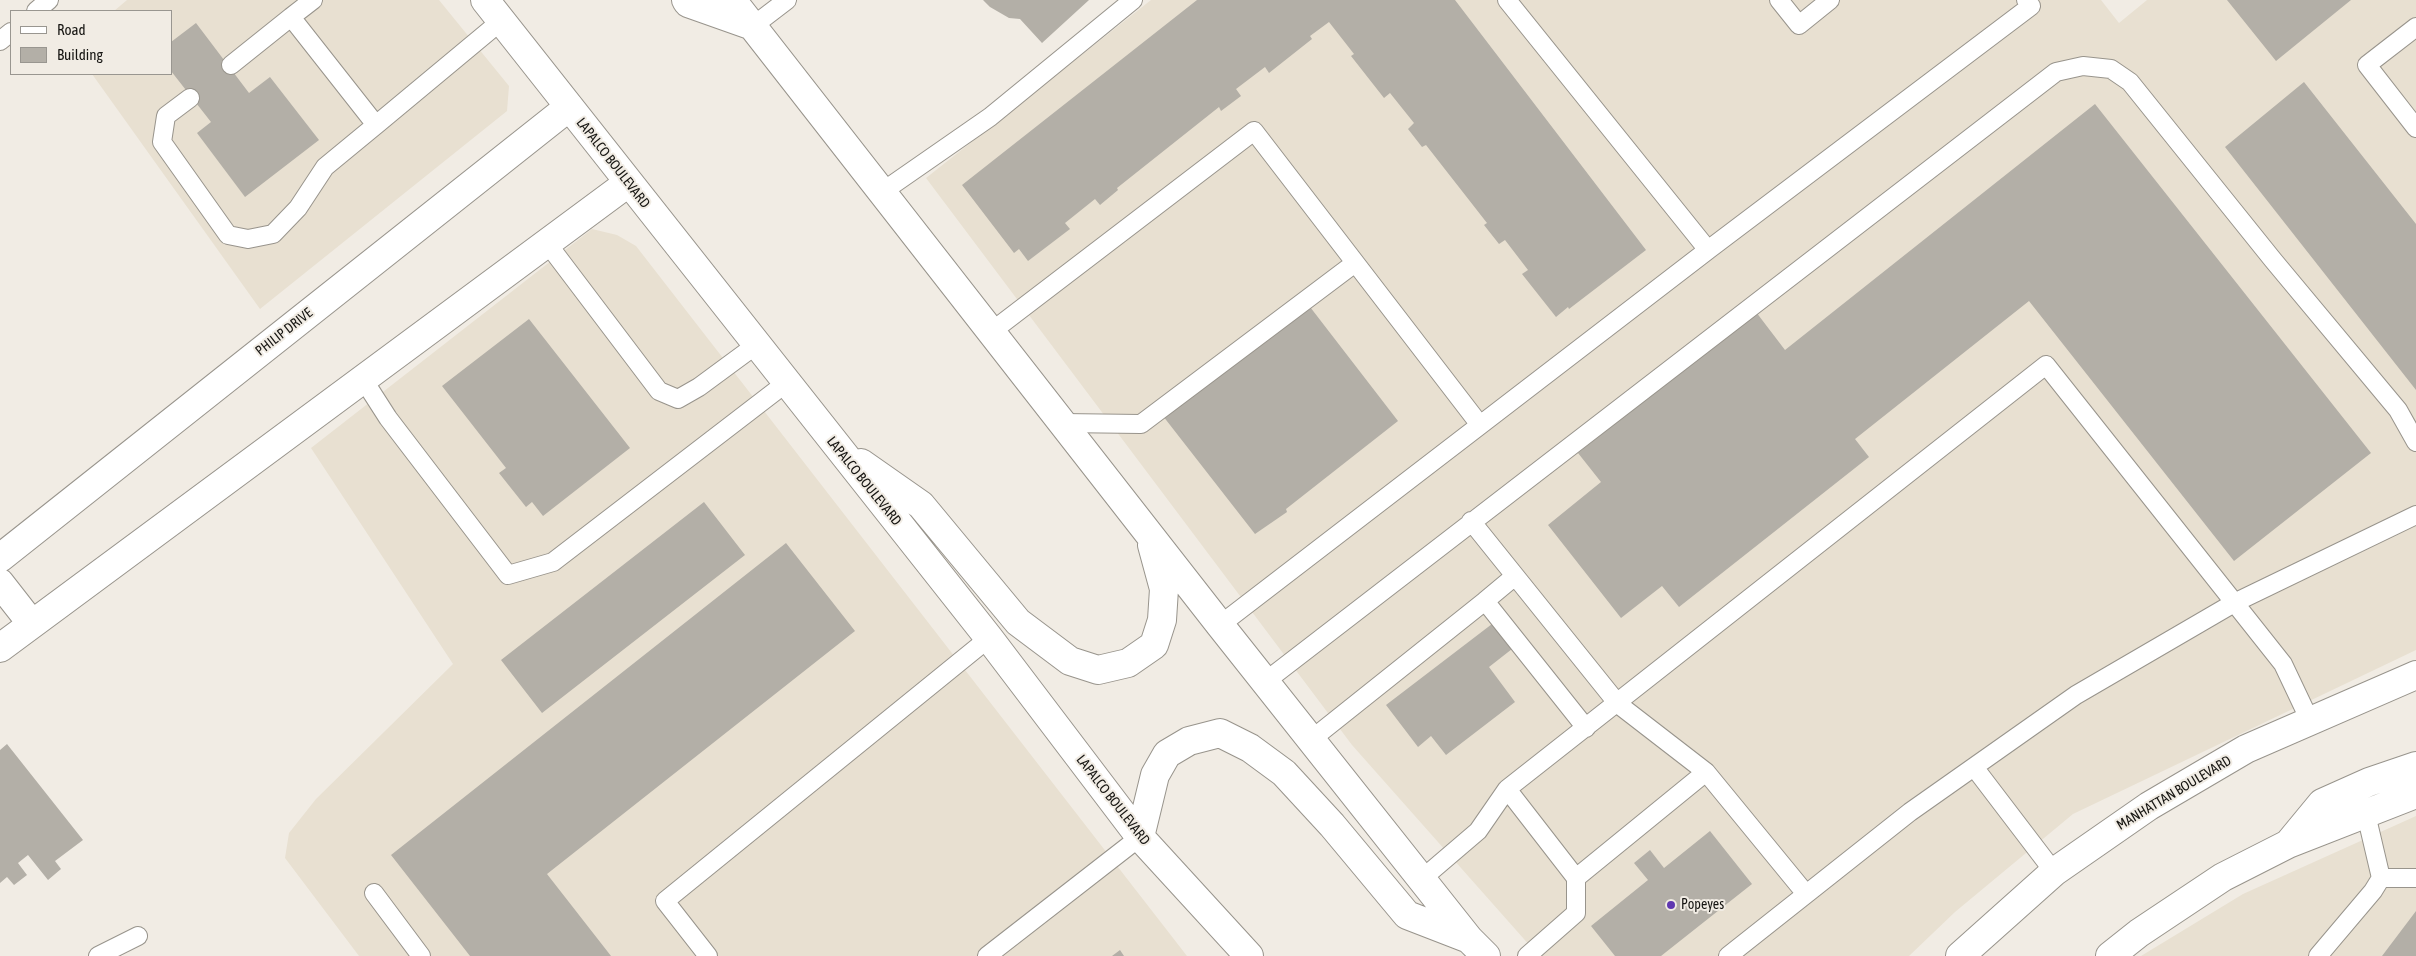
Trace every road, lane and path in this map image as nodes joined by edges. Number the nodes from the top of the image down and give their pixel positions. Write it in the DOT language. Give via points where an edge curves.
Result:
graph roads {
  1 [pos="49,0"];
  2 [pos="312,0"];
  3 [pos="686,0"];
  4 [pos="732,0"];
  5 [pos="787,0"];
  6 [pos="1133,0"];
  7 [pos="1507,0"];
  8 [pos="1779,0"];
  9 [pos="1830,0"];
  10 [pos="2026,0"];
  11 [pos="37,10"];
  12 [pos="493,10"];
  13 [pos="291,17"];
  14 [pos="753,26"];
  15 [pos="2416,27"];
  16 [pos="10,33"];
  17 [pos="0,41"];
  18 [pos="231,65"];
  19 [pos="190,98"];
  20 [pos="569,107"];
  21 [pos="376,124"];
  22 [pos="2416,128"];
  23 [pos="628,183"];
  24 [pos="882,192"];
  25 [pos="547,243"];
  26 [pos="1708,250"];
  27 [pos="1355,263"];
  28 [pos="990,332"];
  29 [pos="756,345"];
  30 [pos="363,379"];
  31 [pos="786,383"];
  32 [pos="1062,424"];
  33 [pos="1480,425"];
  34 [pos="2416,442"];
  35 [pos="837,447"];
  36 [pos="2416,515"];
  37 [pos="1471,522"];
  38 [pos="1149,534"];
  39 [pos="0,558"];
  40 [pos="1515,576"];
  41 [pos="0,583"];
  42 [pos="1485,601"];
  43 [pos="2234,602"];
  44 [pos="32,624"];
  45 [pos="1220,625"];
  46 [pos="989,638"];
  47 [pos="0,648"];
  48 [pos="2416,675"];
  49 [pos="1266,682"];
  50 [pos="1618,704"];
  51 [pos="2310,721"];
  52 [pos="1586,728"];
  53 [pos="1312,739"];
  54 [pos="2416,766"];
  55 [pos="1974,767"];
  56 [pos="1706,772"];
  57 [pos="1508,789"];
  58 [pos="2416,794"];
  59 [pos="2366,814"];
  60 [pos="1140,837"];
  61 [pos="2288,844"];
  62 [pos="2054,872"];
  63 [pos="1422,878"];
  64 [pos="1576,878"];
  65 [pos="2381,878"];
  66 [pos="2416,878"];
  67 [pos="374,893"];
  68 [pos="1806,894"];
  69 [pos="2009,910"];
  70 [pos="138,936"];
  71 [pos="1478,947"];
  72 [pos="98,956"];
  73 [pos="421,956"];
  74 [pos="708,956"];
  75 [pos="987,956"];
  76 [pos="1248,956"];
  77 [pos="1527,956"];
  78 [pos="1728,956"];
  79 [pos="1960,956"];
  80 [pos="1986,956"];
  81 [pos="2110,956"];
  82 [pos="2318,956"];
  1 -- 11 [label="lane"];
  2 -- 13 [label="lane"];
  3 -- 14 [label="main road"];
  4 -- 14 [label="main road"];
  5 -- 14 [label="lane"];
  6 -- 24 [label="lane" via="990,118"];
  7 -- 26 [label="lane"];
  8 -- 9 [label="lane" via="1799,25"];
  10 -- 26 [label="lane" via="2031,6"];
  12 -- 20 [label="main road, LAPALCO BOULEVARD"];
  12 -- 21 [label="lane"];
  13 -- 18 [label="lane"];
  13 -- 21 [label="lane"];
  14 -- 24 [label="main road"];
  15 -- 22 [label="lane" via="2367,65"];
  16 -- 17 [label="lane"];
  19 -- 21 [label="lane" via="166,116 162,142 228,235 248,239 273,234 298,208 325,167"];
  20 -- 23 [label="main road, LAPALCO BOULEVARD"];
  20 -- 39 [label="main road, PHILIP DRIVE"];
  23 -- 25 [label="main road"];
  23 -- 29 [label="main road, LAPALCO BOULEVARD"];
  24 -- 28 [label="main road"];
  25 -- 29 [label="lane" via="660,391 678,400"];
  25 -- 30 [label="main road"];
  26 -- 33 [label="lane"];
  27 -- 28 [label="lane" via="1254,130"];
  27 -- 32 [label="lane" via="1141,424"];
  27 -- 33 [label="lane"];
  28 -- 32 [label="main road"];
  29 -- 31 [label="main road, LAPALCO BOULEVARD"];
  30 -- 31 [label="lane" via="388,418 508,575 553,562"];
  30 -- 44 [label="main road"];
  31 -- 35 [label="main road, LAPALCO BOULEVARD"];
  32 -- 38 [label="main road"];
  33 -- 45 [label="lane"];
  34 -- 37 [label="lane" via="2398,410 2130,82 2111,69 2083,66 2056,72"];
  35 -- 38 [label="main road" via="921,504 1018,622 1070,662 1098,670 1128,663 1154,645 1162,620 1164,590"];
  35 -- 46 [label="main road, LAPALCO BOULEVARD"];
  36 -- 43 [label="lane"];
  37 -- 40 [label="lane"];
  37 -- 49 [label="lane"];
  38 -- 45 [label="main road"];
  40 -- 42 [label="lane"];
  40 -- 50 [label="lane"];
  41 -- 44 [label="main road"];
  42 -- 52 [label="lane"];
  42 -- 53 [label="lane"];
  43 -- 50 [label="lane" via="2046,365"];
  43 -- 51 [label="lane" via="2283,664"];
  43 -- 55 [label="lane" via="2076,695"];
  44 -- 47 [label="main road"];
  45 -- 49 [label="main road"];
  46 -- 60 [label="main road, LAPALCO BOULEVARD"];
  46 -- 74 [label="lane" via="665,901"];
  48 -- 51 [label="main road, MANHATTAN BOULEVARD"];
  49 -- 53 [label="main road"];
  50 -- 52 [label="lane"];
  50 -- 56 [label="lane"];
  51 -- 62 [label="main road, MANHATTAN BOULEVARD" via="2246,749 2149,806"];
  52 -- 57 [label="lane"];
  53 -- 63 [label="main road"];
  54 -- 61 [label="main road" via="2322,803"];
  55 -- 62 [label="lane"];
  55 -- 68 [label="lane"];
  56 -- 64 [label="lane"];
  56 -- 68 [label="lane"];
  57 -- 63 [label="lane" via="1478,832"];
  57 -- 64 [label="lane"];
  58 -- 59 [label="main road"];
  59 -- 61 [label="main road"];
  59 -- 65 [label="lane"];
  60 -- 71 [label="main road" via="1155,775 1167,754 1189,741 1220,734 1250,748 1284,773 1407,915"];
  60 -- 75 [label="lane"];
  60 -- 76 [label="main road, LAPALCO BOULEVARD"];
  61 -- 81 [label="main road" via="2223,877"];
  62 -- 69 [label="main road, MANHATTAN BOULEVARD"];
  63 -- 71 [label="main road"];
  64 -- 77 [label="lane" via="1576,913"];
  65 -- 66 [label="lane"];
  65 -- 82 [label="lane"];
  67 -- 73 [label="lane"];
  68 -- 78 [label="lane"];
  69 -- 79 [label="main road, MANHATTAN BOULEVARD"];
  69 -- 80 [label="main road"];
  70 -- 72 [label="lane"];
}
